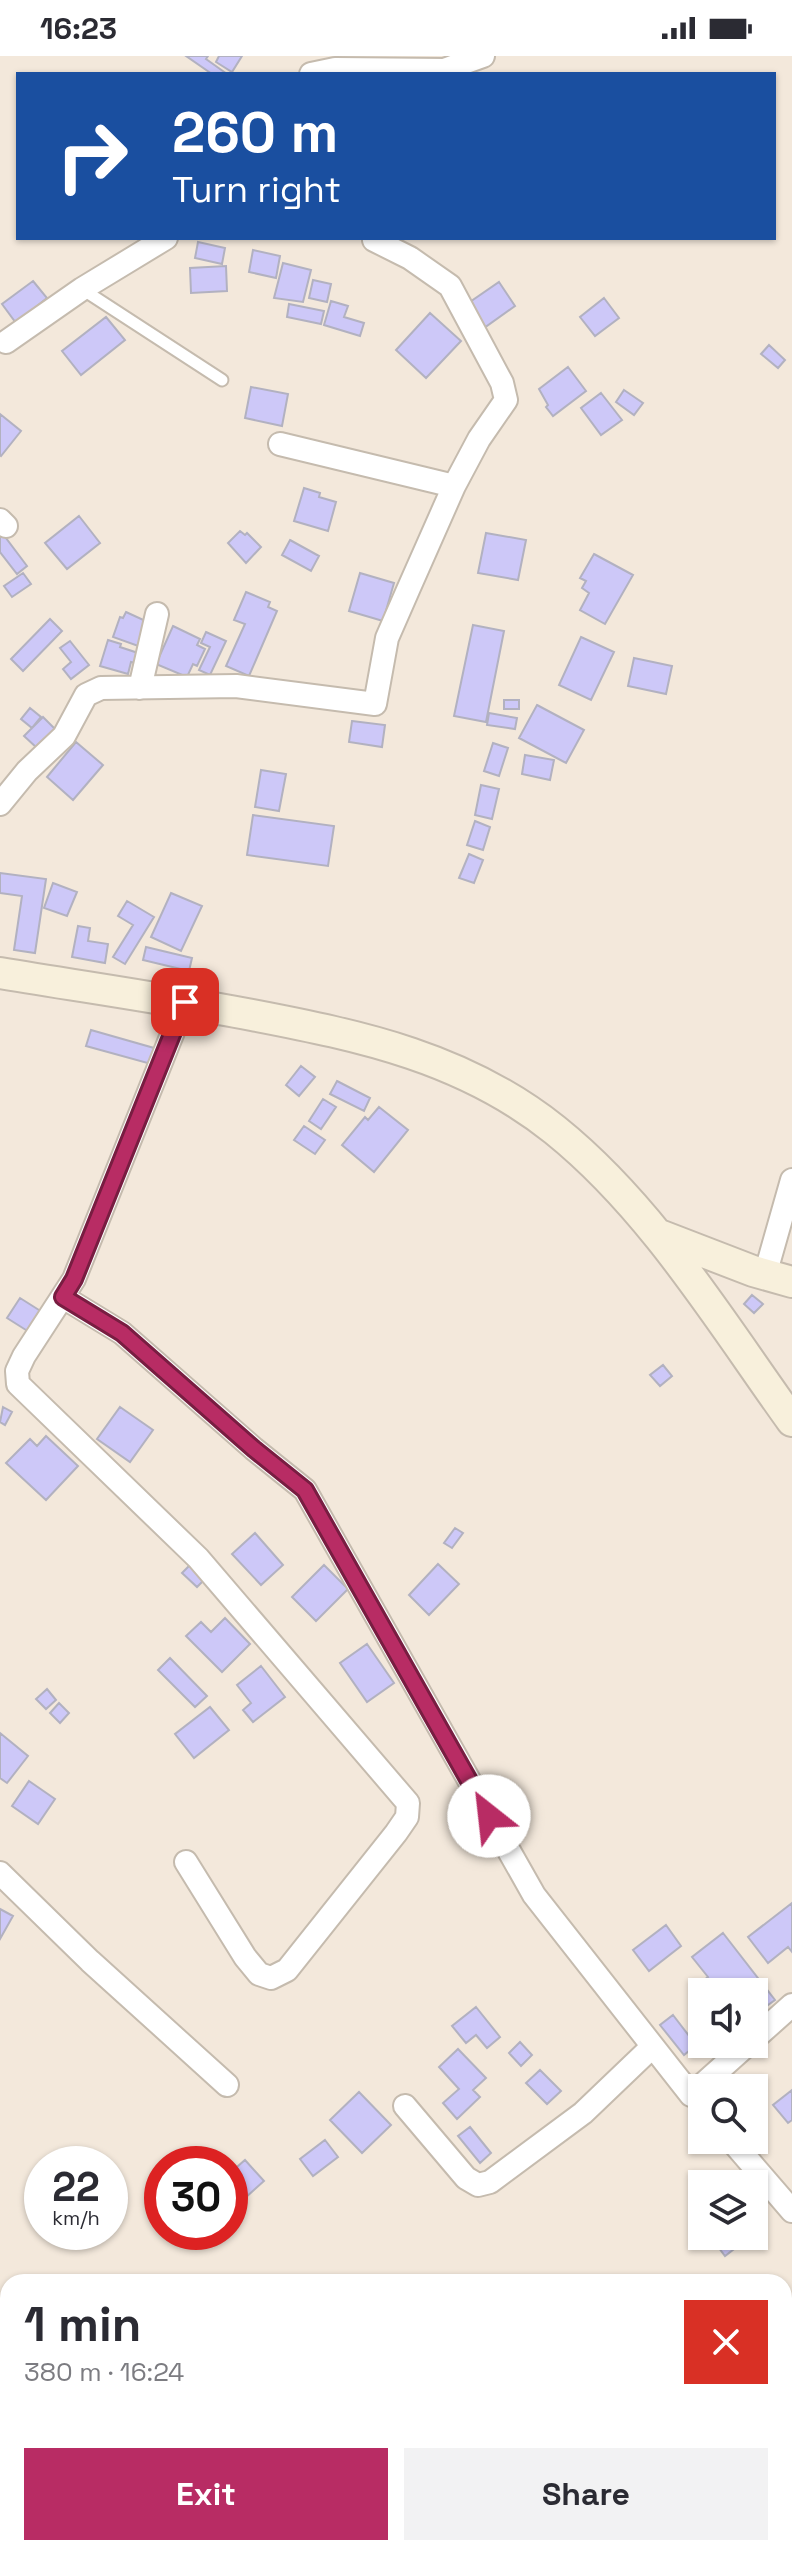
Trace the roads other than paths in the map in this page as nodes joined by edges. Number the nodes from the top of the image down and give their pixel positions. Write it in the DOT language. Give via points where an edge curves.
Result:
graph roads {
  1 [pos="483,56"];
  2 [pos="321,72"];
  3 [pos="163,240"];
  4 [pos="374,240"];
  5 [pos="82,289"];
  6 [pos="2,342"];
  7 [pos="222,380"];
  8 [pos="280,444"];
  9 [pos="454,486"];
  10 [pos="157,614"];
  11 [pos="140,688"];
  12 [pos="0,804"];
  13 [pos="0,973"];
  14 [pos="185,1002"];
  15 [pos="792,1180"];
  16 [pos="657,1234"];
  17 [pos="780,1275"];
  18 [pos="63,1297"];
  19 [pos="792,1421"];
  20 [pos="186,1862"];
  21 [pos="0,1873"];
  22 [pos="792,2005"];
  23 [pos="768,2026"];
  24 [pos="652,2047"];
  25 [pos="735,2058"];
  26 [pos="721,2074"];
  27 [pos="227,2085"];
  28 [pos="688,2091"];
  29 [pos="405,2106"];
  30 [pos="743,2154"];
  31 [pos="792,2211"];
  1 -- 2 [label="street" via="444,70"];
  3 -- 5 [label="street"];
  4 -- 9 [label="street" via="450,286 502,383 506,400"];
  5 -- 6 [label="street"];
  5 -- 7 [label="lane"];
  8 -- 9 [label="street"];
  9 -- 11 [label="street" via="387,638 375,704 236,686"];
  10 -- 11 [label="street"];
  11 -- 12 [label="street" via="101,688 86,695 64,736"];
  13 -- 14 [label="street"];
  14 -- 16 [label="street" via="386,1045 454,1068 555,1130"];
  14 -- 18 [label="street"];
  15 -- 17 [label="street"];
  16 -- 17 [label="street" via="753,1271"];
  16 -- 19 [label="street"];
  18 -- 20 [label="street" via="24,1356 18,1384 198,1558 408,1803 407,1817 396,1833 287,1970 271,1978 259,1974 245,1957"];
  18 -- 24 [label="street" via="122,1333 305,1490 534,1895"];
  21 -- 27 [label="street"];
  22 -- 23 [label="street"];
  24 -- 28 [label="street"];
  24 -- 29 [label="street" via="583,2113 490,2182 478,2185 466,2178"];
  25 -- 26 [label="street"];
  30 -- 31 [label="street"];
}
